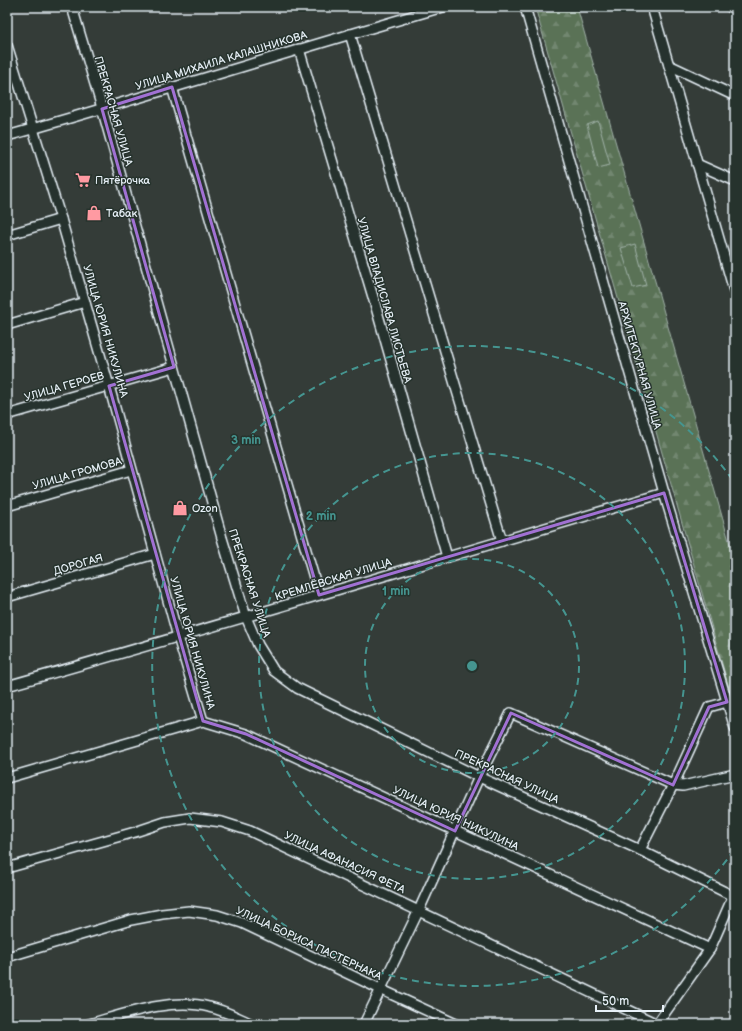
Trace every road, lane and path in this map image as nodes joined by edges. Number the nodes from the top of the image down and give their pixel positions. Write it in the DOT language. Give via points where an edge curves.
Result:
graph roads {
  1 [pos="72,7"];
  2 [pos="443,7"];
  3 [pos="525,7"];
  4 [pos="652,7"];
  5 [pos="730,7"];
  6 [pos="735,9"];
  7 [pos="350,34"];
  8 [pos="7,45"];
  9 [pos="299,49"];
  10 [pos="669,65"];
  11 [pos="172,87"];
  12 [pos="735,96"];
  13 [pos="102,110"];
  14 [pos="34,129"];
  15 [pos="7,136"];
  16 [pos="697,164"];
  17 [pos="735,181"];
  18 [pos="61,219"];
  19 [pos="7,235"];
  20 [pos="725,262"];
  21 [pos="735,266"];
  22 [pos="735,294"];
  23 [pos="85,302"];
  24 [pos="7,325"];
  25 [pos="174,367"];
  26 [pos="109,386"];
  27 [pos="7,415"];
  28 [pos="132,470"];
  29 [pos="664,493"];
  30 [pos="7,506"];
  31 [pos="502,540"];
  32 [pos="155,554"];
  33 [pos="447,558"];
  34 [pos="319,595"];
  35 [pos="7,597"];
  36 [pos="246,617"];
  37 [pos="178,637"];
  38 [pos="7,686"];
  39 [pos="727,702"];
  40 [pos="203,720"];
  41 [pos="735,728"];
  42 [pos="735,774"];
  43 [pos="479,777"];
  44 [pos="7,778"];
  45 [pos="673,785"];
  46 [pos="455,831"];
  47 [pos="640,850"];
  48 [pos="7,868"];
  49 [pos="734,895"];
  50 [pos="419,910"];
  51 [pos="710,949"];
  52 [pos="7,957"];
  53 [pos="380,990"];
  54 [pos="89,1024"];
  55 [pos="252,1024"];
  56 [pos="364,1024"];
  57 [pos="456,1024"];
  58 [pos="657,1024"];
  1 -- 13 [label="street, ПРЕКРАСНАЯ УЛИЦА"];
  2 -- 7 [label="street, УЛИЦА МИХАИЛА КАЛАШНИКОВА"];
  3 -- 29 [label="street, АРХИТЕКТУРНАЯ УЛИЦА"];
  4 -- 10 [label="street"];
  5 -- 6 [label="street"];
  7 -- 9 [label="street, УЛИЦА МИХАИЛА КАЛАШНИКОВА"];
  7 -- 31 [label="street"];
  8 -- 14 [label="street, УЛИЦА ЮРИЯ НИКУЛИНА"];
  9 -- 11 [label="street, УЛИЦА МИХАИЛА КАЛАШНИКОВА"];
  9 -- 33 [label="street, УЛИЦА ВЛАДИСЛАВА ЛИСТЬЕВА" via="373,296"];
  10 -- 12 [label="street"];
  10 -- 16 [label="street"];
  11 -- 13 [label="street, УЛИЦА МИХАИЛА КАЛАШНИКОВА"];
  11 -- 34 [label="street"];
  13 -- 14 [label="street, УЛИЦА МИХАИЛА КАЛАШНИКОВА"];
  13 -- 25 [label="street, ПРЕКРАСНАЯ УЛИЦА"];
  14 -- 15 [label="street, УЛИЦА МИХАИЛА КАЛАШНИКОВА"];
  14 -- 18 [label="street, УЛИЦА ЮРИЯ НИКУЛИНА"];
  16 -- 17 [label="street"];
  16 -- 20 [label="street"];
  18 -- 19 [label="street"];
  18 -- 23 [label="street, УЛИЦА ЮРИЯ НИКУЛИНА"];
  20 -- 21 [label="street"];
  20 -- 22 [label="street"];
  23 -- 24 [label="street"];
  23 -- 26 [label="street, УЛИЦА ЮРИЯ НИКУЛИНА"];
  25 -- 26 [label="street, УЛИЦА ГЕРОЕВ"];
  25 -- 36 [label="street, ПРЕКРАСНАЯ УЛИЦА"];
  26 -- 27 [label="street, УЛИЦА ГЕРОЕВ"];
  26 -- 28 [label="street, УЛИЦА ЮРИЯ НИКУЛИНА"];
  28 -- 30 [label="street, УЛИЦА ГРОМОВА"];
  28 -- 32 [label="street, УЛИЦА ЮРИЯ НИКУЛИНА"];
  29 -- 31 [label="street, КРЕМЛЁВСКАЯ УЛИЦА"];
  29 -- 39 [label="street, АРХИТЕКТУРНАЯ УЛИЦА"];
  31 -- 33 [label="street, КРЕМЛЁВСКАЯ УЛИЦА"];
  32 -- 35 [label="street, ДОРОГАЯ"];
  32 -- 37 [label="street, УЛИЦА ЮРИЯ НИКУЛИНА"];
  33 -- 34 [label="street, КРЕМЛЁВСКАЯ УЛИЦА"];
  34 -- 36 [label="street, КРЕМЛЁВСКАЯ УЛИЦА"];
  36 -- 37 [label="street, КРЕМЛЁВСКАЯ УЛИЦА"];
  36 -- 43 [label="street, ПРЕКРАСНАЯ УЛИЦА" via="258,645 274,671 297,688"];
  37 -- 38 [label="street, КРЕМЛЁВСКАЯ УЛИЦА"];
  37 -- 40 [label="street, УЛИЦА ЮРИЯ НИКУЛИНА"];
  39 -- 41 [label="street, АРХИТЕКТУРНАЯ УЛИЦА"];
  39 -- 45 [label="street" via="709,707"];
  40 -- 44 [label="street"];
  40 -- 46 [label="street, УЛИЦА ЮРИЯ НИКУЛИНА" via="246,734"];
  42 -- 45 [label="street" via="683,786"];
  43 -- 45 [label="street" via="511,713"];
  43 -- 46 [label="street"];
  43 -- 47 [label="street, ПРЕКРАСНАЯ УЛИЦА"];
  45 -- 47 [label="street"];
  46 -- 50 [label="street"];
  46 -- 51 [label="street, УЛИЦА ЮРИЯ НИКУЛИНА"];
  47 -- 49 [label="street, ПРЕКРАСНАЯ УЛИЦА"];
  48 -- 50 [label="street, УЛИЦА АФАНАСИЯ ФЕТА" via="165,822 190,818 222,822 250,832"];
  49 -- 51 [label="street"];
  50 -- 53 [label="street"];
  50 -- 58 [label="street, УЛИЦА АФАНАСИЯ ФЕТА"];
  51 -- 58 [label="street"];
  52 -- 53 [label="street, УЛИЦА БОРИСА ПАСТЕРНАКА" via="131,920 189,911 217,915 242,923"];
  53 -- 56 [label="street"];
  53 -- 57 [label="street, УЛИЦА БОРИСА ПАСТЕРНАКА"];
  54 -- 55 [label="street" via="150,1008 178,1004 209,1006"];
}
